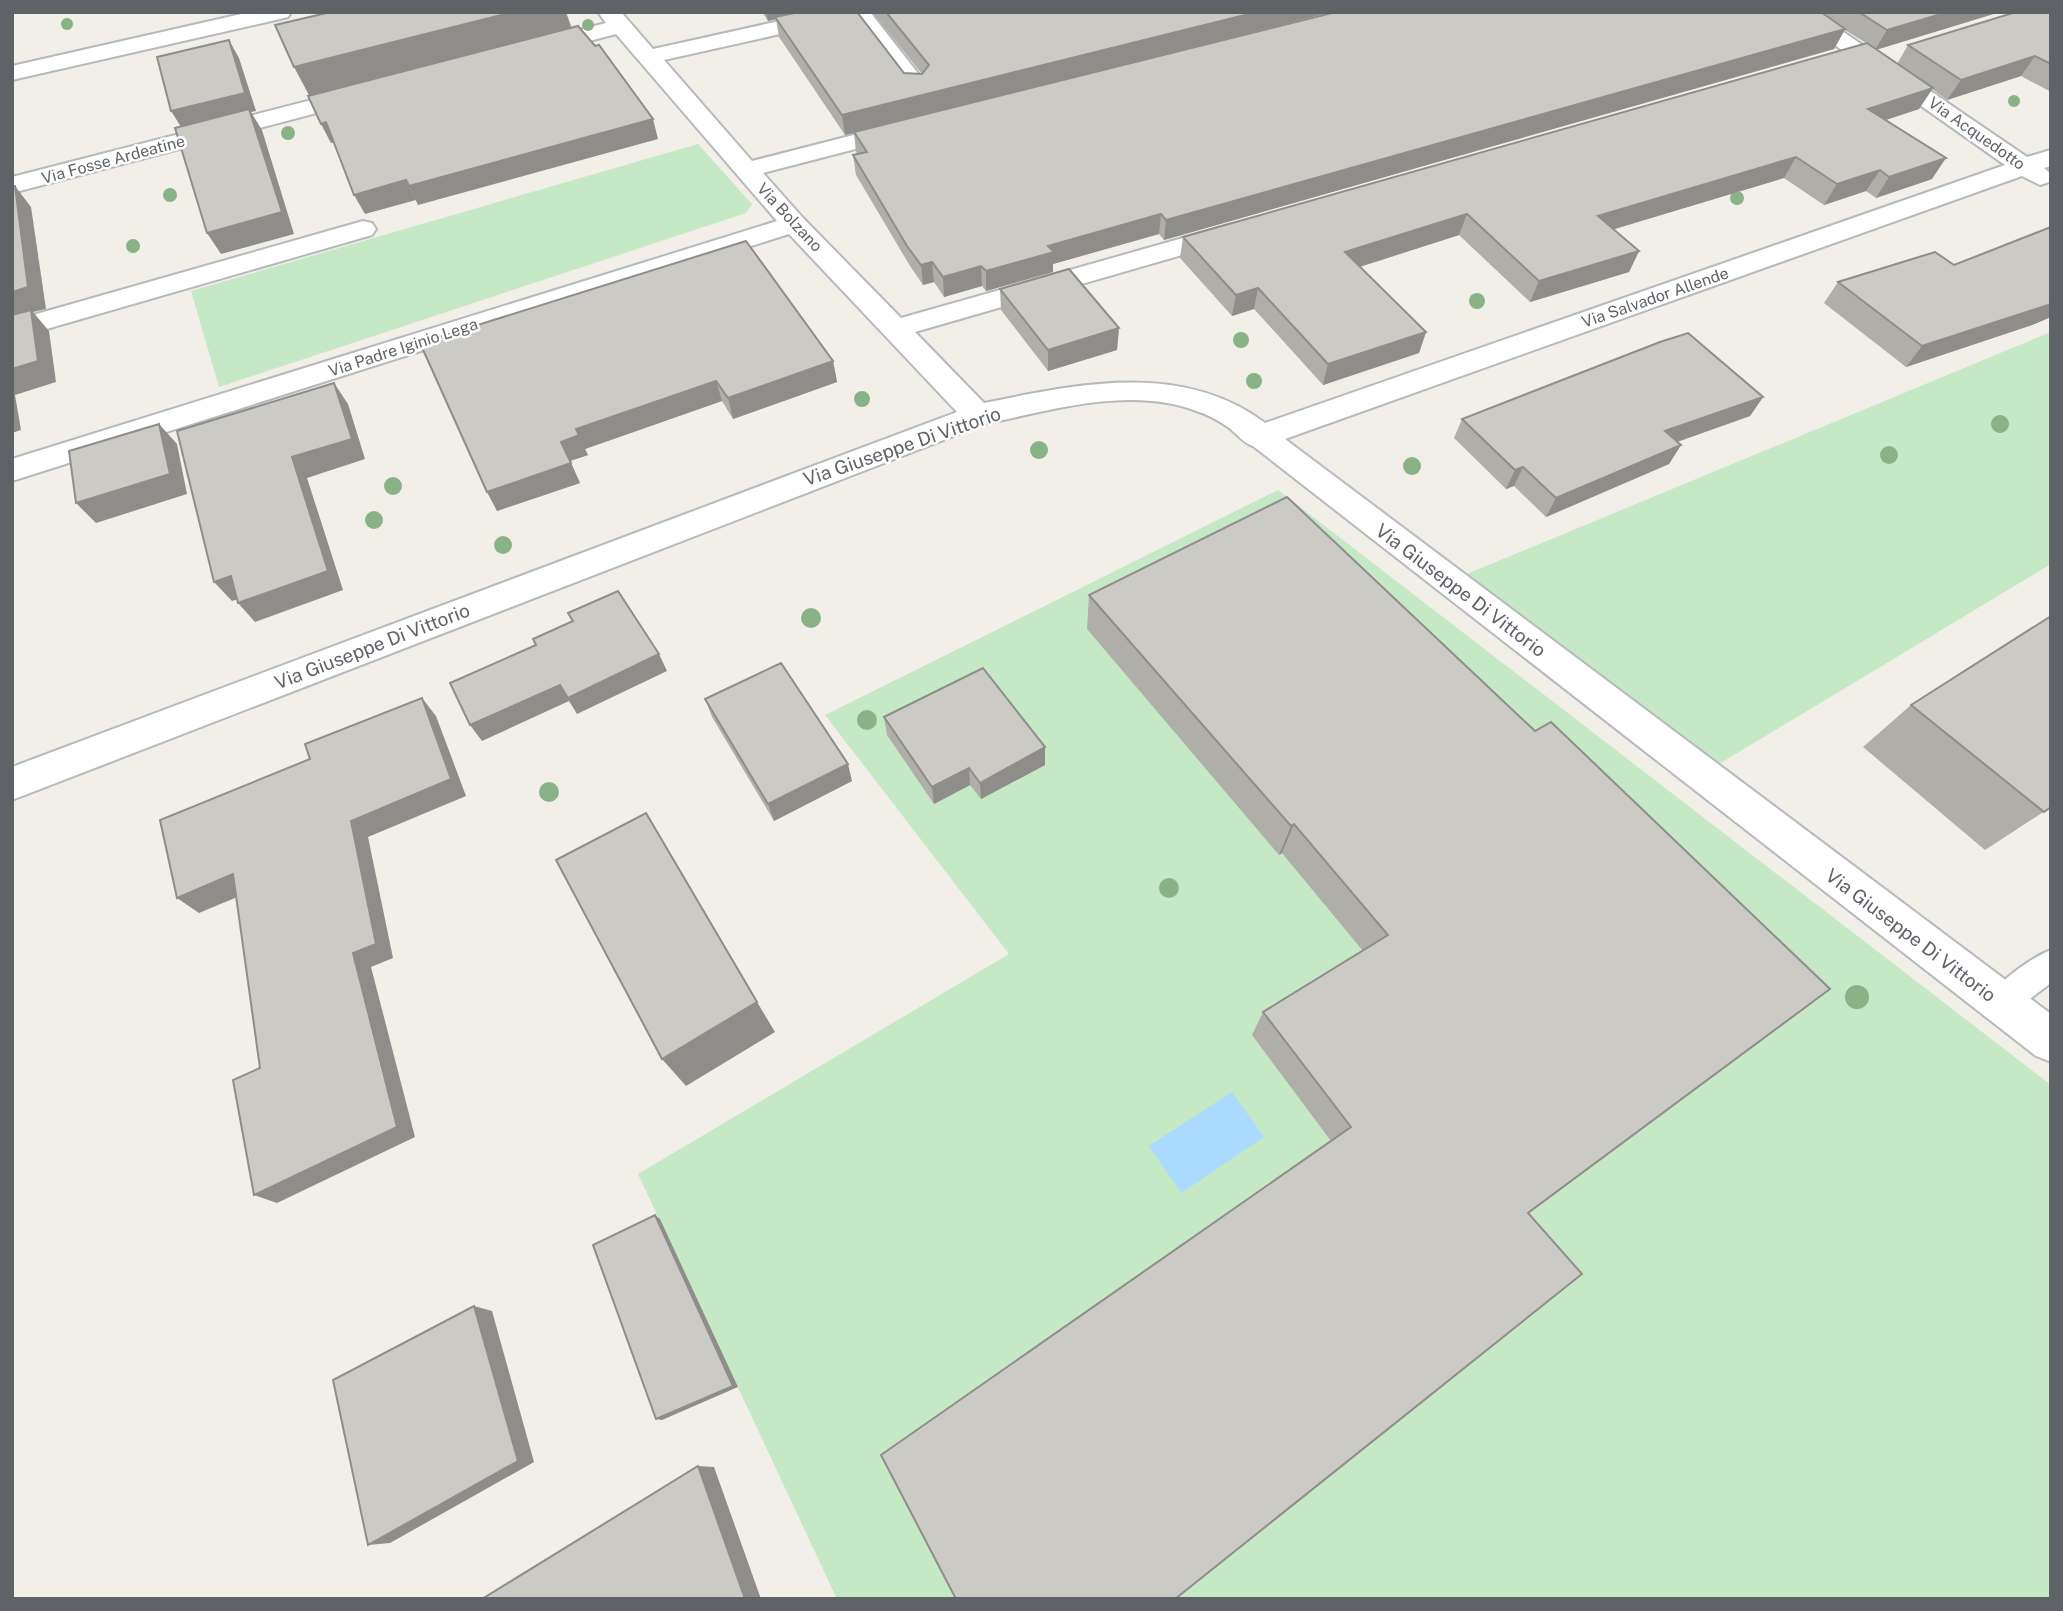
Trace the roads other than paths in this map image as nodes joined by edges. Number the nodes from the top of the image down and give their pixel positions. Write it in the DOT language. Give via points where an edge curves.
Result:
graph roads {
  1 [pos="280,12"];
  2 [pos="851,12"];
  3 [pos="858,12"];
  4 [pos="1799,12"];
  5 [pos="615,19"];
  6 [pos="1905,52"];
  7 [pos="512,54"];
  8 [pos="647,57"];
  9 [pos="1867,57"];
  10 [pos="1833,60"];
  11 [pos="12,73"];
  12 [pos="390,86"];
  13 [pos="916,86"];
  14 [pos="931,122"];
  15 [pos="2051,157"];
  16 [pos="2024,166"];
  17 [pos="747,170"];
  18 [pos="2051,184"];
  19 [pos="12,185"];
  20 [pos="794,224"];
  21 [pos="1258,225"];
  22 [pos="363,229"];
  23 [pos="897,328"];
  24 [pos="12,330"];
  25 [pos="978,415"];
  26 [pos="1258,437"];
  27 [pos="12,470"];
  28 [pos="12,784"];
  29 [pos="2051,964"];
  30 [pos="2000,1003"];
  31 [pos="2051,1041"];
  1 -- 11 [label="street"];
  2 -- 8 [label="street"];
  3 -- 13 [label="street"];
  4 -- 9 [label="street, Via Acquedotto"];
  5 -- 7 [label="street"];
  5 -- 8 [label="street, Via Bolzano"];
  6 -- 9 [label="street"];
  8 -- 17 [label="street, Via Bolzano"];
  9 -- 10 [label="street"];
  9 -- 16 [label="street, Via Acquedotto"];
  12 -- 19 [label="street, Via Fosse Ardeatine"];
  14 -- 17 [label="street"];
  15 -- 16 [label="street, Via Salvador Allende"];
  16 -- 18 [label="street, Via Acquedotto"];
  16 -- 26 [label="street, Via Salvador Allende"];
  17 -- 20 [label="street, Via Bolzano"];
  20 -- 23 [label="street, Via Bolzano"];
  20 -- 27 [label="street, Via Padre Iginio Lega"];
  21 -- 23 [label="street"];
  22 -- 24 [label="street"];
  23 -- 25 [label="street, Via Bolzano"];
  25 -- 26 [label="street, Via Giuseppe Di Vittorio" via="1098,392 1161,394 1203,402 1237,418"];
  25 -- 28 [label="street, Via Giuseppe Di Vittorio"];
  26 -- 30 [label="street, Via Giuseppe Di Vittorio"];
  29 -- 30 [label="lane"];
  30 -- 31 [label="street, Via Giuseppe Di Vittorio"];
}
